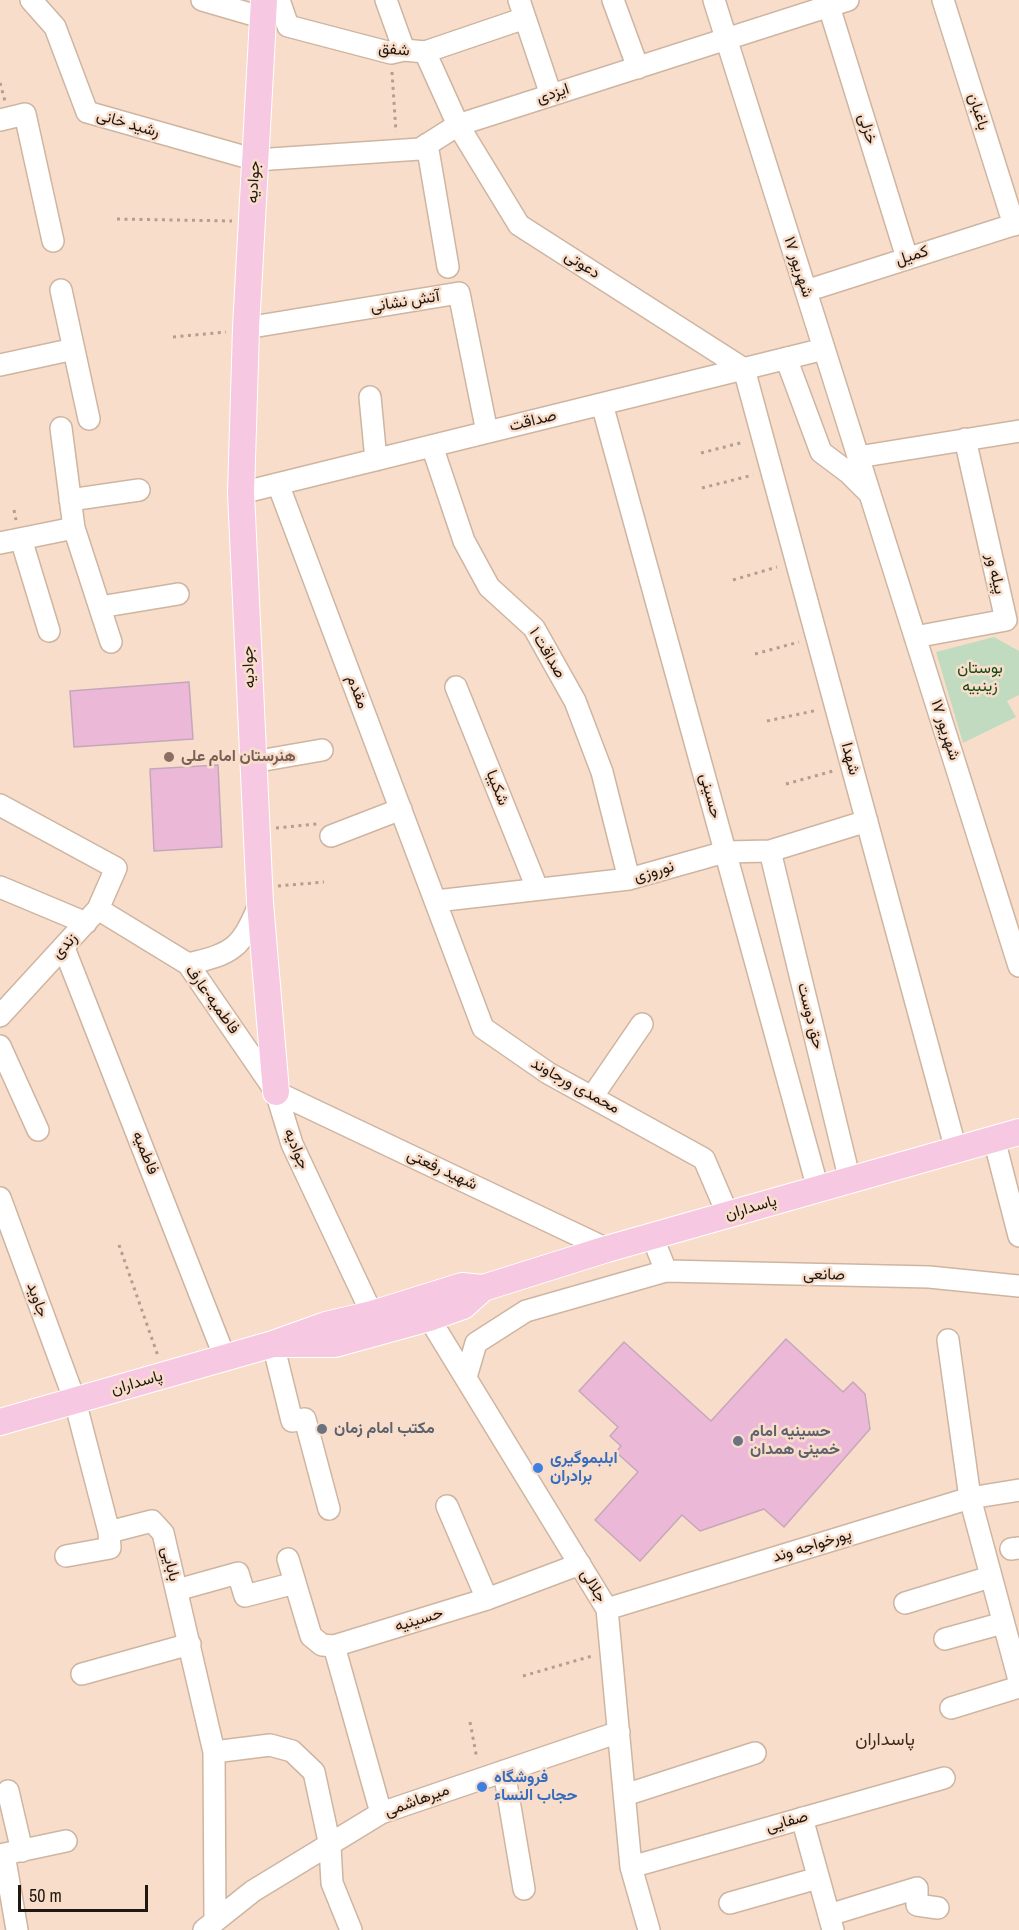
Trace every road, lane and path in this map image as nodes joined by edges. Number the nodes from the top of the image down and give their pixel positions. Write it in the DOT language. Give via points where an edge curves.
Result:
graph roads {
  1 [pos="32,0"];
  2 [pos="202,0"];
  3 [pos="386,0"];
  4 [pos="613,0"];
  5 [pos="714,0"];
  6 [pos="943,0"];
  7 [pos="835,2"];
  8 [pos="270,5"];
  9 [pos="522,9"];
  10 [pos="726,39"];
  11 [pos="397,51"];
  12 [pos="425,52"];
  13 [pos="638,68"];
  14 [pos="551,95"];
  15 [pos="0,120"];
  16 [pos="458,125"];
  17 [pos="427,144"];
  18 [pos="397,151"];
  19 [pos="256,160"];
  20 [pos="117,219"];
  21 [pos="252,221"];
  22 [pos="1016,224"];
  23 [pos="53,241"];
  24 [pos="907,258"];
  25 [pos="448,267"];
  26 [pos="61,290"];
  27 [pos="806,291"];
  28 [pos="246,329"];
  29 [pos="173,337"];
  30 [pos="74,349"];
  31 [pos="824,349"];
  32 [pos="786,358"];
  33 [pos="0,365"];
  34 [pos="744,369"];
  35 [pos="370,397"];
  36 [pos="602,404"];
  37 [pos="89,419"];
  38 [pos="61,428"];
  39 [pos="1019,431"];
  40 [pos="487,432"];
  41 [pos="763,437"];
  42 [pos="965,439"];
  43 [pos="432,446"];
  44 [pos="701,453"];
  45 [pos="858,457"];
  46 [pos="376,460"];
  47 [pos="772,469"];
  48 [pos="278,484"];
  49 [pos="702,488"];
  50 [pos="139,490"];
  51 [pos="241,493"];
  52 [pos="870,495"];
  53 [pos="70,500"];
  54 [pos="74,528"];
  55 [pos="21,539"];
  56 [pos="0,543"];
  57 [pos="796,561"];
  58 [pos="733,580"];
  59 [pos="178,594"];
  60 [pos="100,607"];
  61 [pos="1012,624"];
  62 [pos="49,631"];
  63 [pos="817,637"];
  64 [pos="915,637"];
  65 [pos="111,642"];
  66 [pos="754,654"];
  67 [pos="456,687"];
  68 [pos="836,706"];
  69 [pos="767,721"];
  70 [pos="322,750"];
  71 [pos="253,762"];
  72 [pos="852,766"];
  73 [pos="786,784"];
  74 [pos="0,805"];
  75 [pos="401,809"];
  76 [pos="867,821"];
  77 [pos="328,829"];
  78 [pos="256,830"];
  79 [pos="770,851"];
  80 [pos="725,852"];
  81 [pos="629,879"];
  82 [pos="324,882"];
  83 [pos="0,887"];
  84 [pos="537,888"];
  85 [pos="259,895"];
  86 [pos="436,901"];
  87 [pos="92,916"];
  88 [pos="64,948"];
  89 [pos="188,964"];
  90 [pos="1019,966"];
  91 [pos="0,1016"];
  92 [pos="642,1024"];
  93 [pos="0,1046"];
  94 [pos="276,1092"];
  95 [pos="592,1097"];
  96 [pos="38,1130"];
  97 [pos="1019,1132"];
  98 [pos="994,1139"];
  99 [pos="956,1150"];
  100 [pos="850,1182"];
  101 [pos="819,1189"];
  102 [pos="0,1198"];
  103 [pos="728,1215"];
  104 [pos="652,1236"];
  105 [pos="1019,1236"];
  106 [pos="119,1245"];
  107 [pos="607,1249"];
  108 [pos="666,1271"];
  109 [pos="1019,1286"];
  110 [pos="483,1288"];
  111 [pos="372,1314"];
  112 [pos="429,1318"];
  113 [pos="948,1340"];
  114 [pos="273,1344"];
  115 [pos="225,1358"];
  116 [pos="165,1375"];
  117 [pos="465,1377"];
  118 [pos="75,1401"];
  119 [pos="0,1422"];
  120 [pos="1019,1490"];
  121 [pos="970,1498"];
  122 [pos="447,1506"];
  123 [pos="329,1509"];
  124 [pos="109,1532"];
  125 [pos="66,1556"];
  126 [pos="288,1559"];
  127 [pos="580,1564"];
  128 [pos="990,1577"];
  129 [pos="295,1583"];
  130 [pos="177,1590"];
  131 [pos="487,1599"];
  132 [pos="905,1603"];
  133 [pos="607,1609"];
  134 [pos="1003,1623"];
  135 [pos="945,1640"];
  136 [pos="190,1644"];
  137 [pos="334,1646"];
  138 [pos="611,1651"];
  139 [pos="82,1674"];
  140 [pos="523,1676"];
  141 [pos="1019,1680"];
  142 [pos="1019,1687"];
  143 [pos="951,1708"];
  144 [pos="470,1722"];
  145 [pos="619,1731"];
  146 [pos="214,1752"];
  147 [pos="755,1753"];
  148 [pos="504,1771"];
  149 [pos="944,1778"];
  150 [pos="481,1779"];
  151 [pos="8,1791"];
  152 [pos="625,1795"];
  153 [pos="381,1813"];
  154 [pos="802,1818"];
  155 [pos="65,1839"];
  156 [pos="330,1846"];
  157 [pos="8,1853"];
  158 [pos="631,1867"];
  159 [pos="818,1878"];
  160 [pos="524,1888"];
  161 [pos="729,1903"];
  162 [pos="938,1908"];
  163 [pos="831,1922"];
  164 [pos="210,1926"];
  165 [pos="17,1930"];
  166 [pos="351,1930"];
  167 [pos="649,1930"];
  1 -- 19 [label="street, رشید خانی" via="55,27 87,112"];
  2 -- 8 [label="street"];
  3 -- 11 [label="street"];
  4 -- 13 [label="street"];
  5 -- 10 [label="street, ۱۷ شهریور"];
  6 -- 22 [label="street, باغبان"];
  7 -- 10 [label="street, ایزدی"];
  7 -- 24 [label="street, خزلی"];
  8 -- 11 [label="street, شفق" via="288,26"];
  8 -- 19 [label="main road, جوادیه"];
  9 -- 12 [label="street, شفق"];
  9 -- 14 [label="street"];
  10 -- 13 [label="street, ایزدی"];
  10 -- 27 [label="street, ۱۷ شهریور"];
  11 -- 12 [label="street, شفق"];
  11 -- 18 [label="path"];
  12 -- 16 [label="street, دعوتی"];
  13 -- 14 [label="street, ایزدی"];
  14 -- 16 [label="street, ایزدی"];
  15 -- 23 [label="street" via="25,114"];
  16 -- 17 [label="street, ایزدی"];
  16 -- 34 [label="street, دعوتی" via="519,225"];
  17 -- 18 [label="street, ایزدی" via="420,149"];
  17 -- 25 [label="street"];
  18 -- 19 [label="street, ایزدی"];
  19 -- 21 [label="main road, جوادیه"];
  20 -- 21 [label="path"];
  21 -- 28 [label="main road, جوادیه"];
  22 -- 24 [label="street, کمیل"];
  24 -- 27 [label="street, کمیل"];
  26 -- 30 [label="street"];
  27 -- 31 [label="street, ۱۷ شهریور"];
  28 -- 29 [label="path"];
  28 -- 40 [label="street, آتش نشانی" via="459,293"];
  28 -- 51 [label="main road, جوادیه"];
  30 -- 33 [label="street"];
  30 -- 37 [label="street"];
  31 -- 32 [label="street, صداقت"];
  31 -- 45 [label="street, ۱۷ شهریور"];
  32 -- 34 [label="street, صداقت"];
  32 -- 52 [label="street, ۱۷ شهریور" via="821,452 849,472"];
  34 -- 36 [label="street, صداقت"];
  34 -- 41 [label="street, شهدا"];
  35 -- 46 [label="street"];
  36 -- 40 [label="street, صداقت"];
  36 -- 80 [label="street, حسینی"];
  38 -- 53 [label="street"];
  39 -- 42 [label="street"];
  40 -- 43 [label="street, صداقت"];
  41 -- 44 [label="path"];
  41 -- 47 [label="street, شهدا"];
  42 -- 45 [label="street"];
  42 -- 61 [label="street, پیله ور"];
  43 -- 46 [label="street, صداقت"];
  43 -- 81 [label="street, صداقت ۱" via="464,541 489,587 534,628 575,701 602,772"];
  45 -- 52 [label="street, ۱۷ شهریور"];
  46 -- 48 [label="street, صداقت"];
  47 -- 49 [label="path"];
  47 -- 57 [label="street, شهدا"];
  48 -- 51 [label="street, صداقت"];
  48 -- 75 [label="street, مقدم"];
  50 -- 53 [label="street"];
  51 -- 71 [label="main road, جوادیه"];
  52 -- 64 [label="street, ۱۷ شهریور"];
  53 -- 54 [label="street"];
  54 -- 55 [label="street"];
  54 -- 60 [label="street"];
  55 -- 56 [label="street"];
  55 -- 62 [label="street"];
  57 -- 58 [label="path"];
  57 -- 63 [label="street, شهدا"];
  59 -- 60 [label="street"];
  60 -- 65 [label="street"];
  61 -- 64 [label="street, پیله ور"];
  63 -- 66 [label="path"];
  63 -- 68 [label="street, شهدا"];
  64 -- 90 [label="street, ۱۷ شهریور"];
  67 -- 84 [label="street, شکیبا"];
  68 -- 69 [label="path"];
  68 -- 72 [label="street, شهدا"];
  70 -- 71 [label="street"];
  71 -- 78 [label="main road, جوادیه"];
  72 -- 73 [label="path"];
  72 -- 76 [label="street, شهدا"];
  74 -- 87 [label="street, زندی" via="116,868"];
  75 -- 77 [label="street"];
  75 -- 86 [label="street, مقدم"];
  76 -- 79 [label="street, نوروزی"];
  76 -- 99 [label="street, شهدا"];
  77 -- 78 [label="path"];
  78 -- 85 [label="main road, جوادیه"];
  79 -- 80 [label="street, نوروزی"];
  79 -- 100 [label="street, حق دوست"];
  80 -- 81 [label="street, نوروزی"];
  80 -- 101 [label="street, حسینی"];
  81 -- 84 [label="street, نوروزی"];
  82 -- 85 [label="path"];
  83 -- 87 [label="street, فاطمیه-عارف"];
  84 -- 86 [label="street, نوروزی"];
  85 -- 89 [label="street" via="248,931 236,948 216,958"];
  85 -- 94 [label="main road, جوادیه"];
  86 -- 95 [label="street, محمدی ورجاوند" via="483,1028 548,1073"];
  87 -- 88 [label="street, زندی"];
  87 -- 89 [label="street, فاطمیه-عارف"];
  88 -- 91 [label="street, زندی"];
  88 -- 115 [label="street, فاطمیه"];
  89 -- 94 [label="street, فاطمیه-عارف"];
  92 -- 95 [label="street"];
  93 -- 96 [label="street"];
  94 -- 107 [label="street, شهید رفعتی"];
  94 -- 111 [label="street, جوادیه" via="291,1144"];
  95 -- 103 [label="street, محمدی ورجاوند" via="704,1159"];
  97 -- 98 [label="main road, پاسداران"];
  98 -- 99 [label="main road, پاسداران"];
  98 -- 105 [label="street"];
  99 -- 100 [label="main road, پاسداران"];
  100 -- 101 [label="main road, پاسداران"];
  101 -- 103 [label="main road, پاسداران"];
  102 -- 118 [label="street, جاوید"];
  103 -- 104 [label="main road, پاسداران"];
  104 -- 107 [label="main road, پاسداران"];
  104 -- 108 [label="street"];
  106 -- 116 [label="path"];
  107 -- 110 [label="main road, پاسداران"];
  108 -- 109 [label="street, صانعی" via="928,1277"];
  108 -- 117 [label="street, صانعی" via="526,1311 476,1342"];
  110 -- 111 [label="main road, پاسداران" via="462,1286"];
  110 -- 112 [label="main road, پاسداران" via="463,1306"];
  111 -- 114 [label="main road, پاسداران"];
  112 -- 114 [label="main road, پاسداران" via="335,1344"];
  112 -- 117 [label="street, جلالی"];
  113 -- 121 [label="street"];
  114 -- 115 [label="main road, پاسداران"];
  114 -- 123 [label="street" via="292,1421 305,1419"];
  115 -- 116 [label="main road, پاسداران"];
  116 -- 118 [label="main road, پاسداران"];
  117 -- 127 [label="street, جلالی"];
  118 -- 119 [label="main road, پاسداران"];
  118 -- 124 [label="street"];
  120 -- 121 [label="street, پورخواجه وند"];
  121 -- 128 [label="street"];
  121 -- 133 [label="street, پورخواجه وند"];
  122 -- 131 [label="street"];
  124 -- 125 [label="street" via="110,1548"];
  124 -- 130 [label="street, بابایی" via="152,1521 163,1533"];
  126 -- 129 [label="street"];
  127 -- 131 [label="street, حسینیه"];
  127 -- 133 [label="street, جلالی"];
  128 -- 132 [label="street"];
  128 -- 134 [label="street"];
  129 -- 130 [label="street" via="245,1596 238,1573"];
  129 -- 137 [label="street" via="311,1636 322,1645"];
  130 -- 136 [label="street, بابایی"];
  131 -- 137 [label="street, حسینیه"];
  133 -- 138 [label="street, جلالی"];
  134 -- 135 [label="street"];
  134 -- 141 [label="street"];
  136 -- 139 [label="street"];
  136 -- 146 [label="street, بابایی"];
  137 -- 153 [label="street"];
  138 -- 140 [label="path"];
  138 -- 145 [label="street, جلالی"];
  142 -- 143 [label="street"];
  144 -- 150 [label="path"];
  145 -- 148 [label="street, میرهاشمی"];
  145 -- 152 [label="street, جلالی"];
  146 -- 156 [label="street" via="270,1745 292,1751 314,1772"];
  146 -- 164 [label="street, بابایی"];
  147 -- 152 [label="street"];
  148 -- 150 [label="street, میرهاشمی"];
  148 -- 160 [label="street"];
  149 -- 154 [label="street, صفایی"];
  150 -- 153 [label="street, میرهاشمی"];
  151 -- 157 [label="street"];
  152 -- 158 [label="street, جلالی"];
  153 -- 156 [label="street, میرهاشمی"];
  154 -- 158 [label="street, صفایی"];
  154 -- 159 [label="street"];
  155 -- 157 [label="street"];
  156 -- 164 [label="street, میرهاشمی" via="253,1891"];
  156 -- 166 [label="street" via="332,1883"];
  157 -- 165 [label="street"];
  158 -- 167 [label="street, جلالی"];
  159 -- 161 [label="street"];
  159 -- 163 [label="street"];
  162 -- 163 [label="street" via="917,1905 917,1888"];
}
